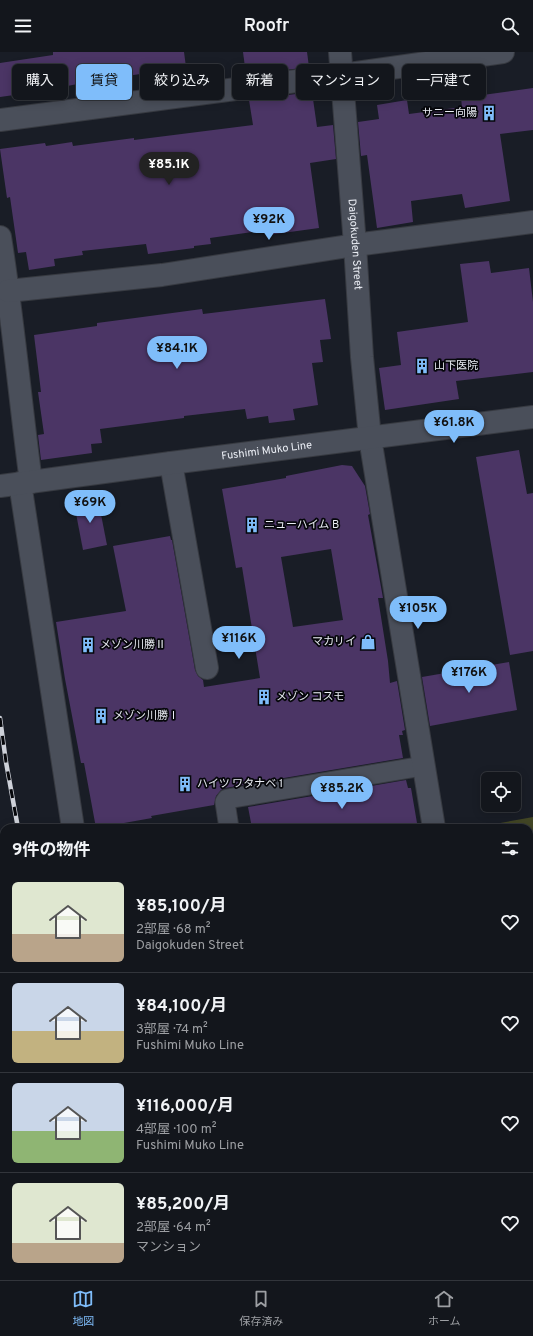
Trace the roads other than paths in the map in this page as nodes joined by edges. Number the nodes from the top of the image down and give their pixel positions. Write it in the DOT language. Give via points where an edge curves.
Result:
graph roads {
  1 [pos="340,52"];
  2 [pos="503,52"];
  3 [pos="341,64"];
  4 [pos="394,68"];
  5 [pos="296,81"];
  6 [pos="344,100"];
  7 [pos="0,120"];
  8 [pos="533,222"];
  9 [pos="0,237"];
  10 [pos="355,245"];
  11 [pos="8,291"];
  12 [pos="533,417"];
  13 [pos="370,438"];
  14 [pos="171,463"];
  15 [pos="17,484"];
  16 [pos="207,668"];
  17 [pos="423,766"];
  18 [pos="72,824"];
  19 [pos="228,824"];
  20 [pos="433,824"];
  1 -- 3 [label="street, Daigokuden Street"];
  2 -- 4 [label="street"];
  5 -- 7 [label="street"];
  6 -- 10 [label="street, Daigokuden Street"];
  8 -- 10 [label="street"];
  9 -- 11 [label="street"];
  10 -- 11 [label="street" via="162,275"];
  10 -- 13 [label="street, Daigokuden Street"];
  11 -- 15 [label="street" via="13,340"];
  12 -- 13 [label="street, Fushimi Muko Line"];
  13 -- 14 [label="street, Fushimi Muko Line"];
  13 -- 17 [label="street, Daigokuden Street"];
  14 -- 15 [label="street, Fushimi Muko Line"];
  14 -- 16 [label="street"];
  15 -- 18 [label="street"];
  17 -- 19 [label="lane" via="227,798 225,802"];
  17 -- 20 [label="street, Daigokuden Street"];
}
